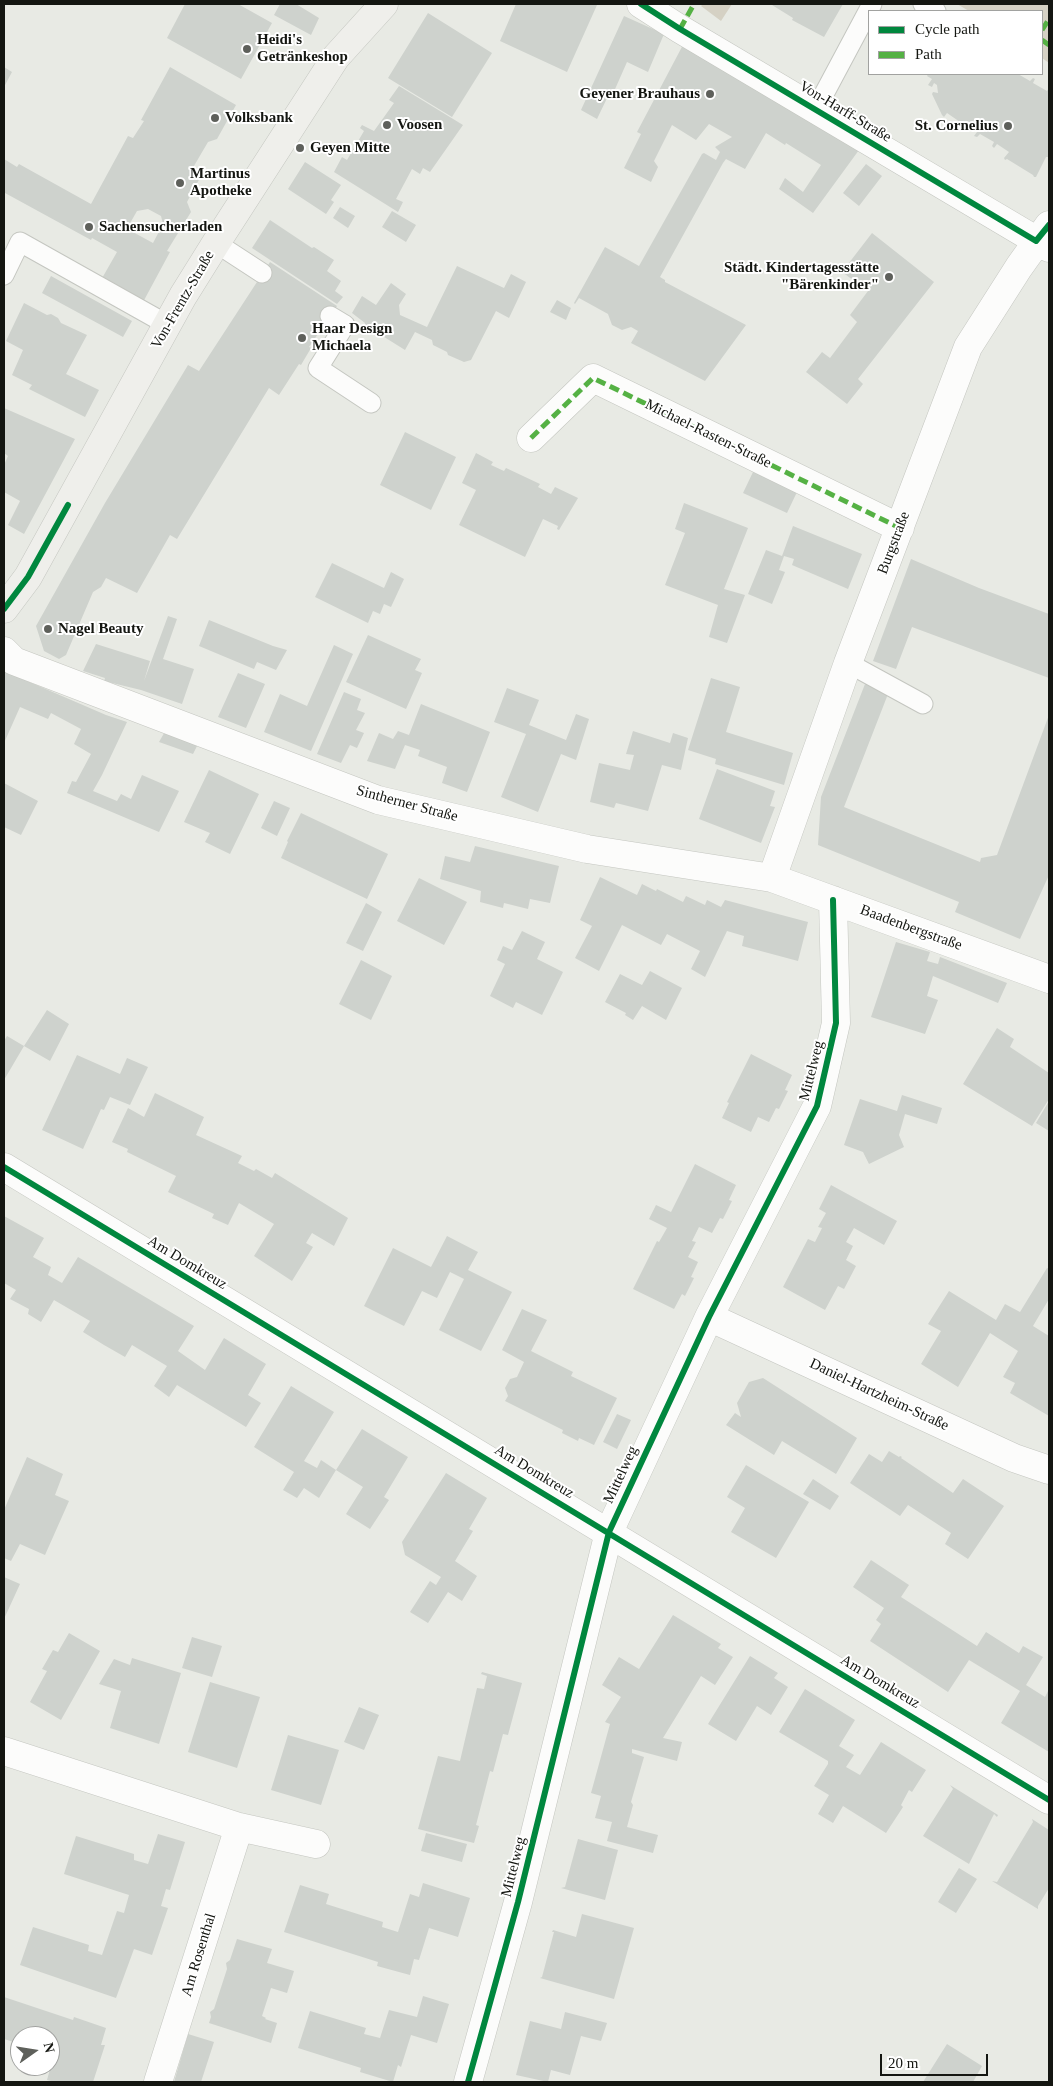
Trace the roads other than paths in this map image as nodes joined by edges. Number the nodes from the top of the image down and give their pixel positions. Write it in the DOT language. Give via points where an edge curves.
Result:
graph roads {
  1 [pos="384,4"];
  2 [pos="641,4"];
  3 [pos="923,4"];
  4 [pos="934,10"];
  5 [pos="868,12"];
  6 [pos="816,109"];
  7 [pos="1045,238"];
  8 [pos="216,243"];
  9 [pos="262,273"];
  10 [pos="4,275"];
  11 [pos="330,316"];
  12 [pos="168,325"];
  13 [pos="371,404"];
  14 [pos="531,438"];
  15 [pos="900,528"];
  16 [pos="4,609"];
  17 [pos="4,651"];
  18 [pos="848,663"];
  19 [pos="923,704"];
  20 [pos="772,878"];
  21 [pos="833,900"];
  22 [pos="1049,980"];
  23 [pos="4,1167"];
  24 [pos="709,1317"];
  25 [pos="1049,1470"];
  26 [pos="608,1532"];
  27 [pos="4,1751"];
  28 [pos="1049,1800"];
  29 [pos="239,1827"];
  30 [pos="316,1844"];
  31 [pos="158,2082"];
  32 [pos="468,2082"];
  1 -- 8 [label="street, Von-Frentz-Straße" via="336,57"];
  2 -- 6 [label="street, Von-Harff-Straße"];
  3 -- 4 [label="lane"];
  5 -- 6 [label="lane"];
  6 -- 7 [label="street, Von-Harff-Straße"];
  7 -- 15 [label="street, Burgstraße" via="968,347"];
  8 -- 9 [label="lane"];
  8 -- 12 [label="street, Von-Frentz-Straße"];
  10 -- 12 [label="lane" via="20,242"];
  11 -- 13 [label="lane" via="345,325 318,368"];
  12 -- 16 [label="street, Von-Frentz-Straße" via="28,577"];
  14 -- 15 [label="street, Michael-Rasten-Straße" via="593,378"];
  15 -- 18 [label="street, Burgstraße"];
  17 -- 20 [label="street, Sintherner Straße" via="14,661 378,800 587,848"];
  18 -- 19 [label="lane"];
  18 -- 20 [label="street, Burgstraße"];
  20 -- 21 [label="street, Baadenbergstraße"];
  21 -- 22 [label="street, Baadenbergstraße"];
  21 -- 24 [label="street, Mittelweg" via="836,1023 817,1106"];
  23 -- 26 [label="street, Am Domkreuz"];
  24 -- 25 [label="street, Daniel-Hartzheim-Straße" via="1014,1458"];
  24 -- 26 [label="street, Mittelweg"];
  26 -- 28 [label="street, Am Domkreuz"];
  26 -- 32 [label="street, Mittelweg" via="518,1902"];
  27 -- 29 [label="street"];
  29 -- 30 [label="street"];
  29 -- 31 [label="street, Am Rosenthal"];
}
